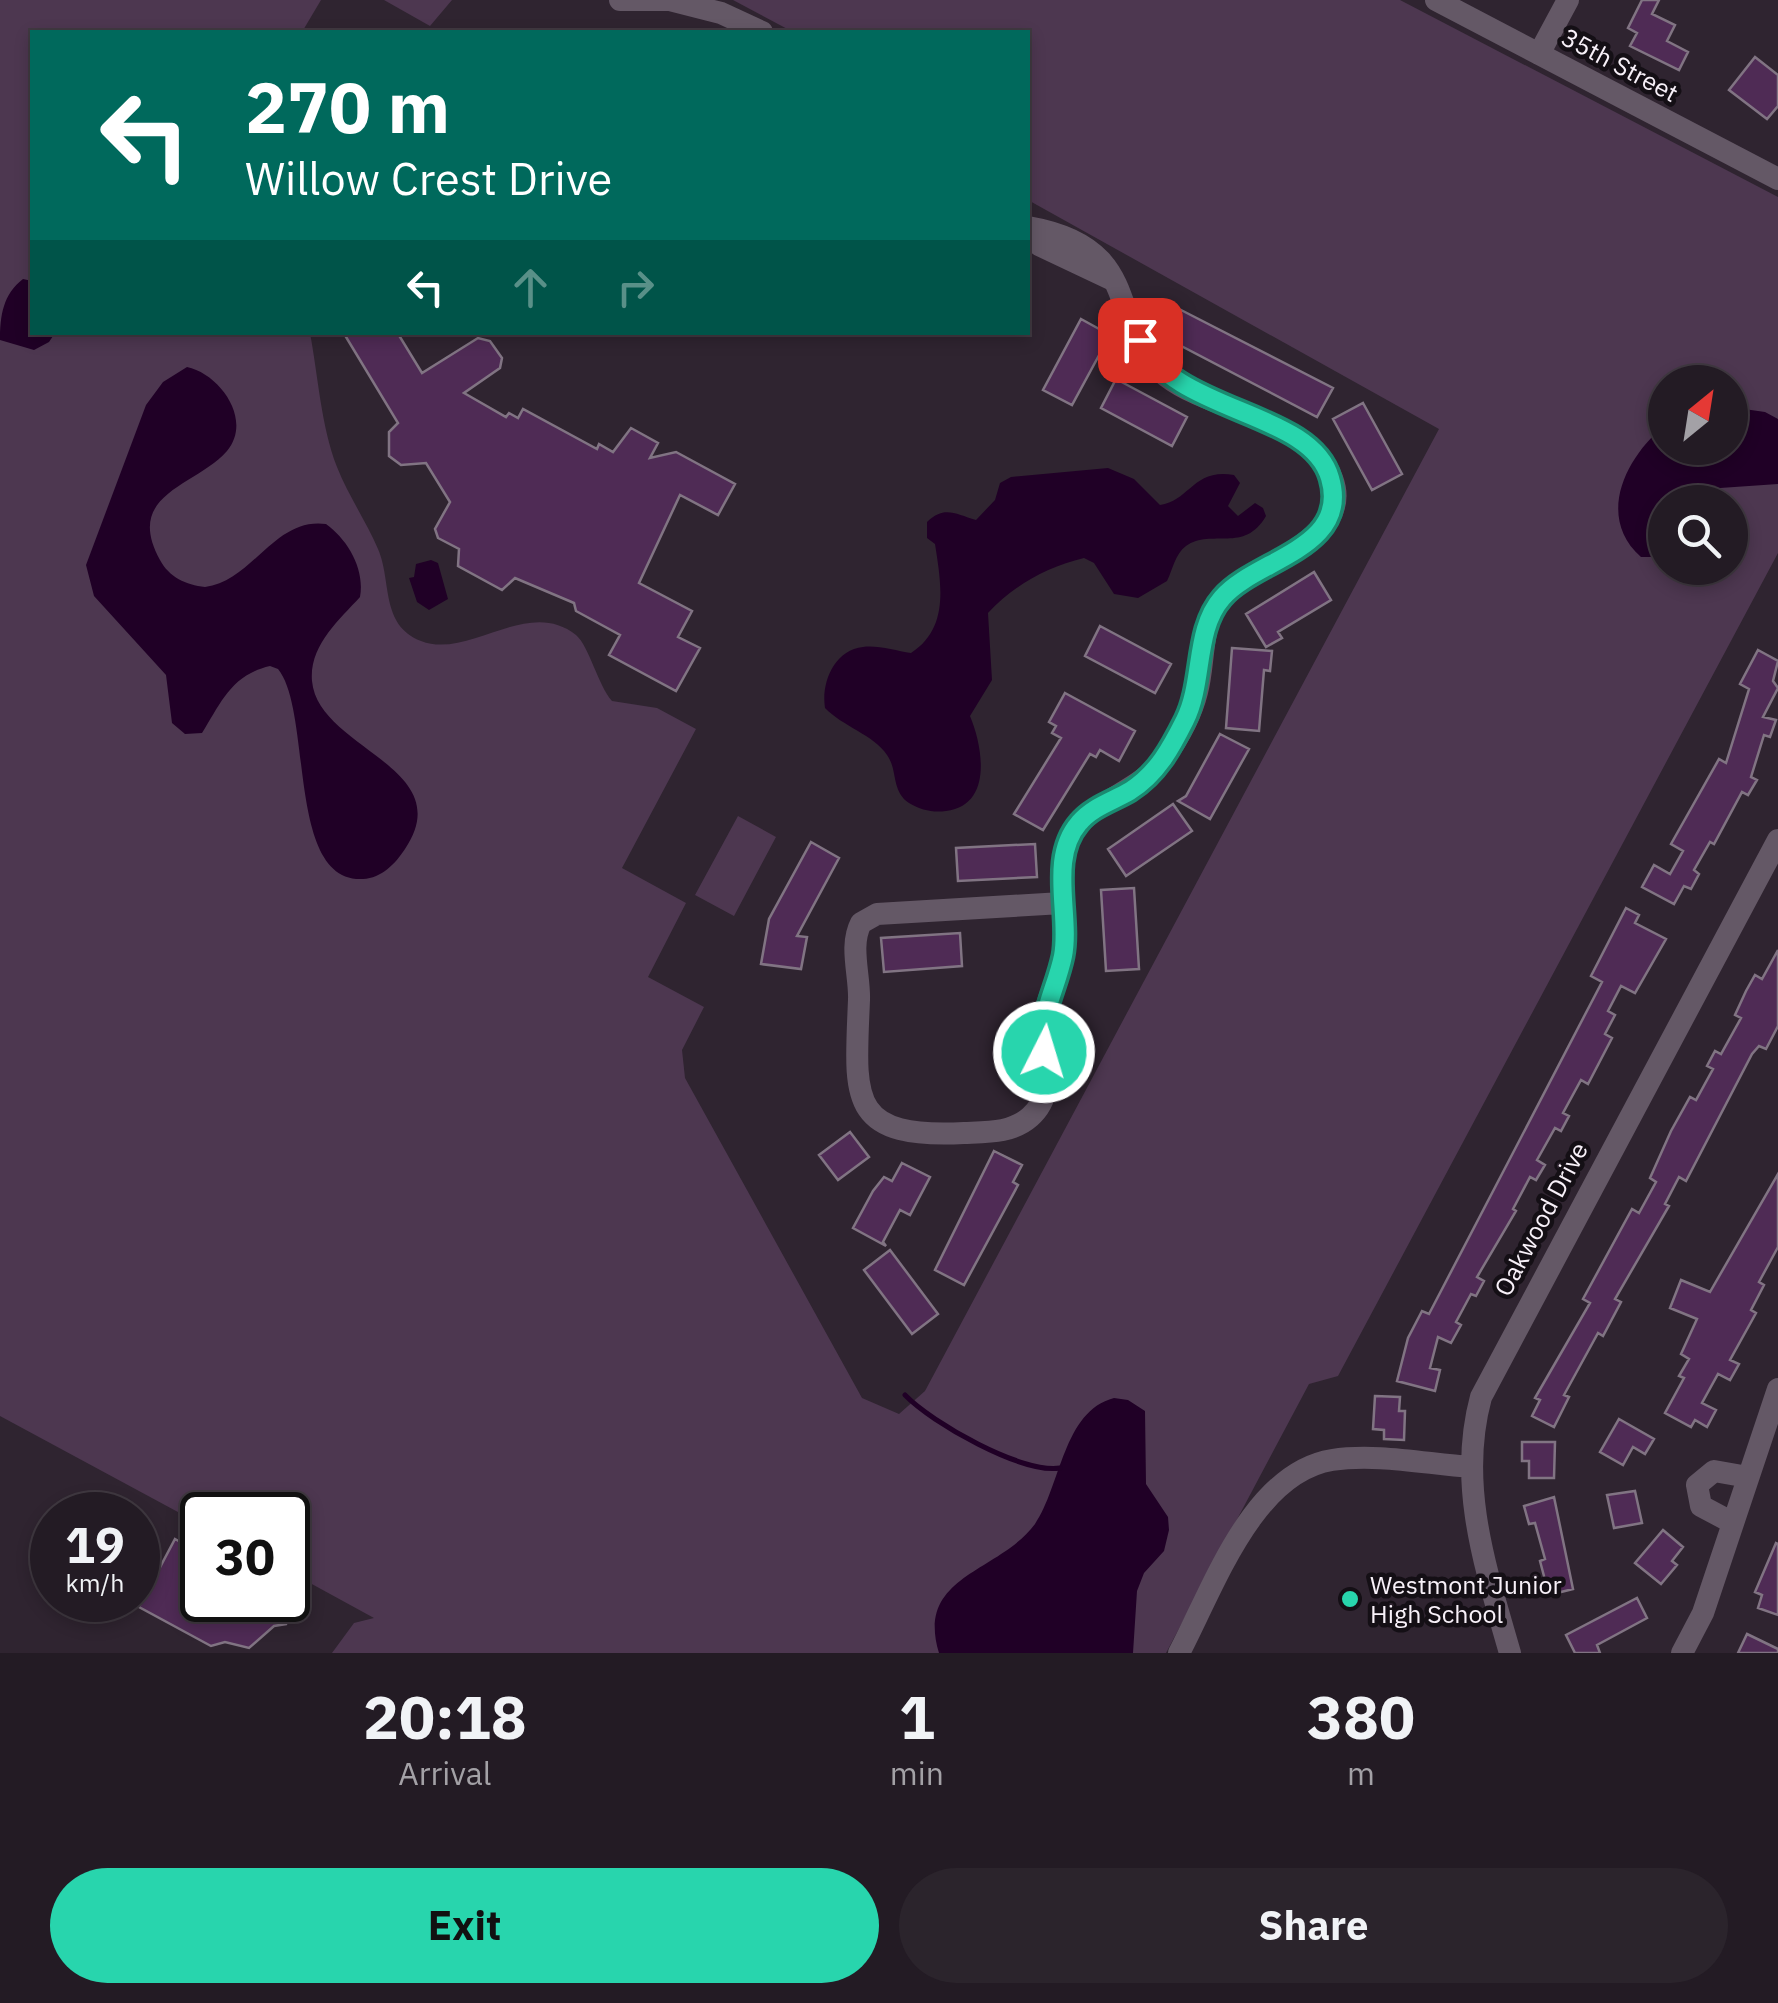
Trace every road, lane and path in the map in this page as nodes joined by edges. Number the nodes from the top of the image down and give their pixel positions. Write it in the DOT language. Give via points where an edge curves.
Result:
graph roads {
  1 [pos="620,0"];
  2 [pos="671,0"];
  3 [pos="1436,0"];
  4 [pos="1568,0"];
  5 [pos="758,30"];
  6 [pos="1539,54"];
  7 [pos="1778,179"];
  8 [pos="1030,232"];
  9 [pos="1778,840"];
  10 [pos="1062,902"];
  11 [pos="1778,1389"];
  12 [pos="1471,1467"];
  13 [pos="1748,1477"];
  14 [pos="1733,1523"];
  15 [pos="1179,1653"];
  16 [pos="1510,1653"];
  17 [pos="1682,1653"];
  1 -- 2 [label="street"];
  2 -- 5 [label="street" via="722,12"];
  3 -- 6 [label="street, 35th Street"];
  4 -- 6 [label="street"];
  6 -- 7 [label="street, 35th Street"];
  8 -- 10 [label="street" via="1038,246 1113,280 1146,354 1164,376 1314,452 1332,482 1332,507 1314,538 1218,602 1197,693 1174,742 1141,783 1078,824 1064,858"];
  9 -- 12 [label="street, Oakwood Drive" via="1492,1371 1474,1422"];
  10 -- 10 [label="street" via="877,914 860,923 854,1069 875,1116 898,1132 923,1135 1009,1129 1036,1111 1047,1090 1042,1025 1064,954"];
  11 -- 13 [label="street"];
  12 -- 15 [label="street" via="1332,1460 1284,1480 1255,1512"];
  12 -- 16 [label="street, Oakwood Drive" via="1477,1526"];
  13 -- 14 [label="street"];
  13 -- 14 [label="street" via="1714,1471 1697,1485 1701,1506"];
  14 -- 17 [label="street"];
}
